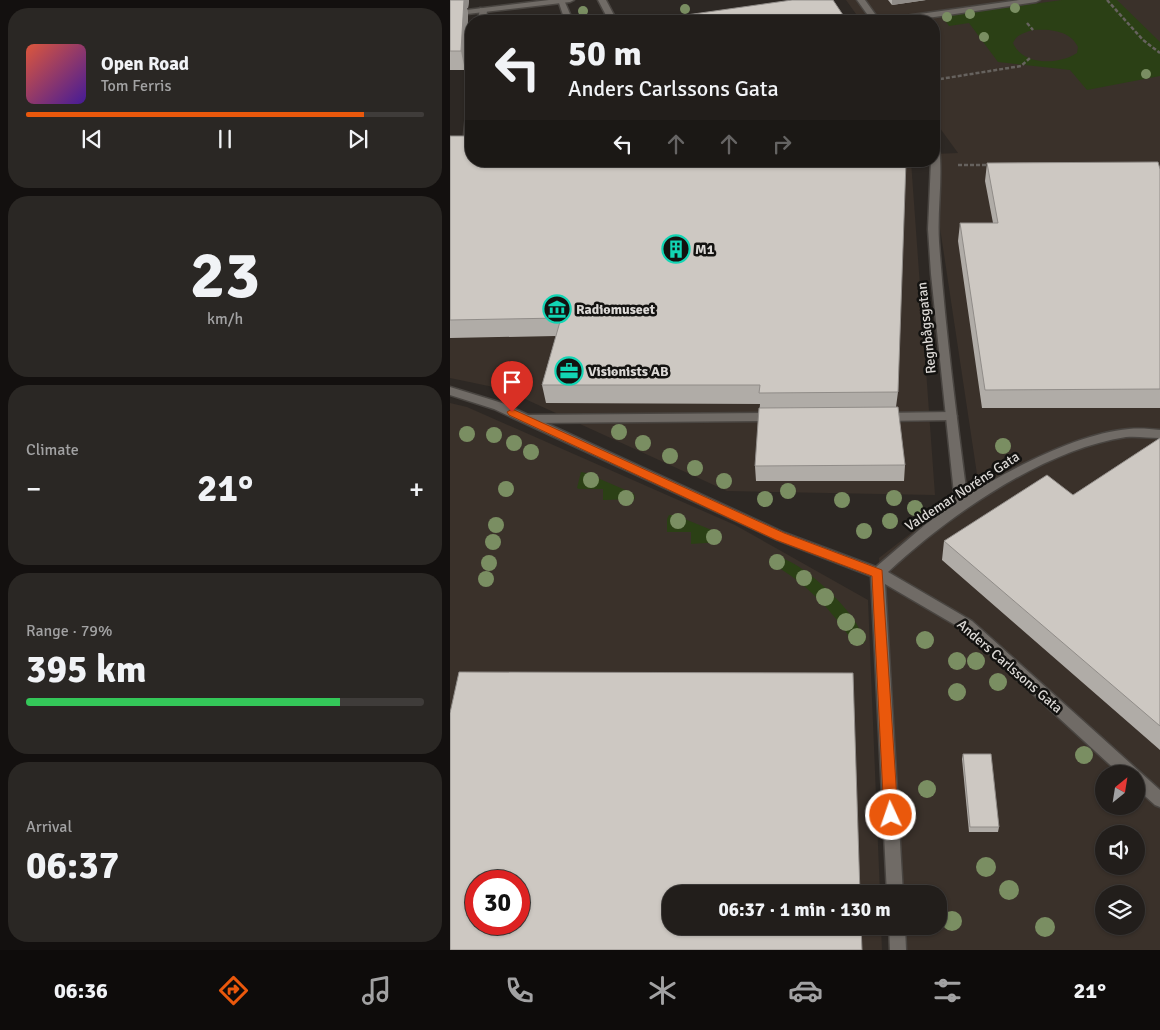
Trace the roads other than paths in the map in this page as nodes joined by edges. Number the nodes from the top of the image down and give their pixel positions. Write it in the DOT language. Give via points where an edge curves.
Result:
graph roads {
  1 [pos="570,0"];
  2 [pos="602,0"];
  3 [pos="861,0"];
  4 [pos="1036,0"];
  5 [pos="560,1"];
  6 [pos="483,10"];
  7 [pos="450,14"];
  8 [pos="483,15"];
  9 [pos="566,15"];
  10 [pos="610,15"];
  11 [pos="872,15"];
  12 [pos="940,17"];
  13 [pos="937,167"];
  14 [pos="451,393"];
  15 [pos="951,416"];
  16 [pos="784,417"];
  17 [pos="872,417"];
  18 [pos="527,419"];
  19 [pos="1160,434"];
  20 [pos="962,506"];
  21 [pos="878,573"];
  22 [pos="1121,765"];
  23 [pos="1145,786"];
  24 [pos="1160,800"];
  25 [pos="895,885"];
  26 [pos="897,935"];
  27 [pos="898,950"];
  1 -- 5 [label="street"];
  2 -- 10 [label="street"];
  3 -- 11 [label="street"];
  4 -- 12 [label="street"];
  5 -- 6 [label="street"];
  5 -- 9 [label="street"];
  6 -- 7 [label="street"];
  6 -- 8 [label="street"];
  13 -- 15 [label="street, Regnbågsgatan" via="933,236"];
  14 -- 18 [label="street, Anders Carlssons Gata" via="498,406"];
  15 -- 17 [label="street"];
  15 -- 20 [label="street, Regnbågsgatan"];
  16 -- 18 [label="street"];
  18 -- 21 [label="street, Anders Carlssons Gata" via="780,536"];
  19 -- 20 [label="street, Valdemar Noréns Gata" via="1124,433 1038,460"];
  20 -- 21 [label="street, Valdemar Noréns Gata" via="906,545"];
  21 -- 22 [label="street, Anders Carlssons Gata" via="967,625"];
  21 -- 25 [label="street"];
  23 -- 24 [label="street"];
  26 -- 27 [label="street"];
}
